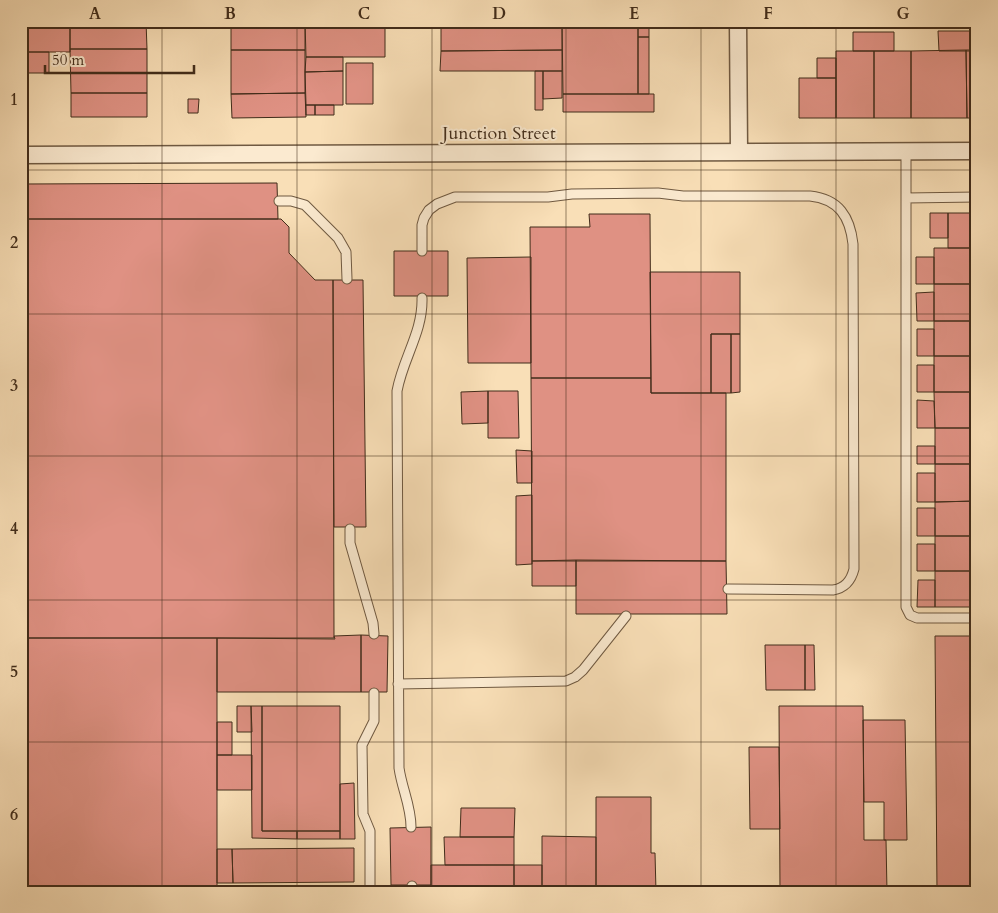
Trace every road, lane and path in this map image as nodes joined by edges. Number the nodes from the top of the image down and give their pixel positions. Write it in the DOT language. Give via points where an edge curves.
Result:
graph roads {
  1 [pos="738,21"];
  2 [pos="977,151"];
  3 [pos="738,152"];
  4 [pos="906,152"];
  5 [pos="21,155"];
  6 [pos="977,197"];
  7 [pos="906,198"];
  8 [pos="279,201"];
  9 [pos="422,251"];
  10 [pos="347,279"];
  11 [pos="422,298"];
  12 [pos="350,528"];
  13 [pos="728,589"];
  14 [pos="626,616"];
  15 [pos="977,618"];
  16 [pos="374,634"];
  17 [pos="398,684"];
  18 [pos="374,693"];
  19 [pos="411,827"];
  20 [pos="370,892"];
  1 -- 3 [label="street"];
  2 -- 4 [label="street, Junction Street"];
  3 -- 4 [label="street, Junction Street"];
  3 -- 5 [label="street, Junction Street"];
  4 -- 7 [label="lane"];
  6 -- 7 [label="lane"];
  7 -- 15 [label="lane" via="906,607 910,615 917,618"];
  8 -- 10 [label="lane" via="305,205 338,238 346,252"];
  9 -- 13 [label="lane" via="422,225 428,210 455,198 658,193 810,196 822,197 835,204 852,233 853,244 853,575 845,586 833,590"];
  11 -- 17 [label="lane" via="419,327 397,391"];
  12 -- 16 [label="lane" via="350,543"];
  14 -- 17 [label="lane" via="583,670 566,681"];
  17 -- 19 [label="lane" via="399,768 409,803"];
  18 -- 20 [label="lane" via="374,721 362,745 363,814 370,831"];
}
